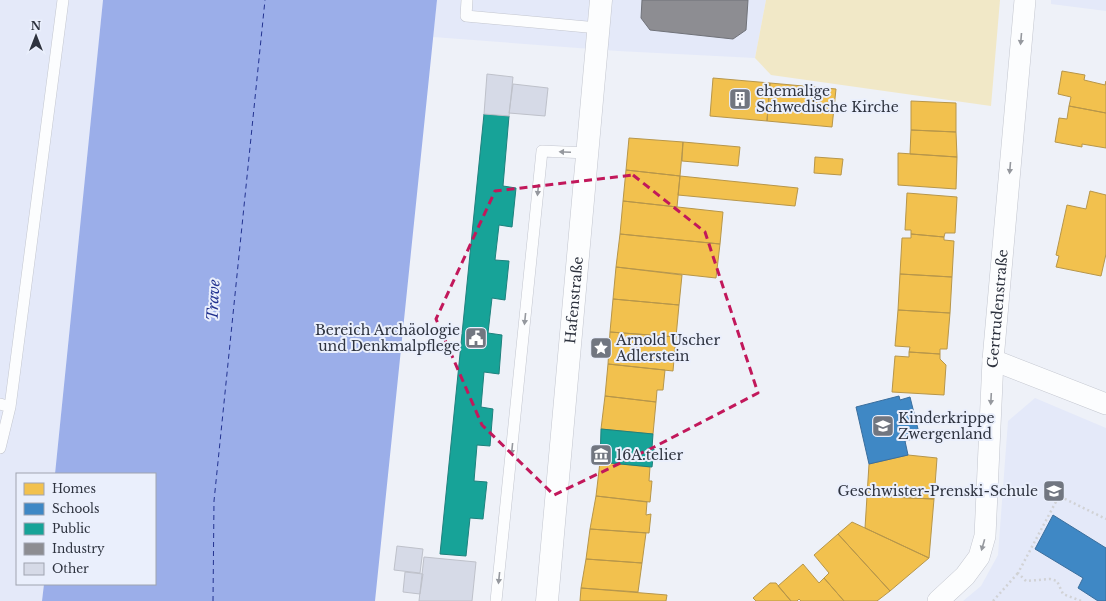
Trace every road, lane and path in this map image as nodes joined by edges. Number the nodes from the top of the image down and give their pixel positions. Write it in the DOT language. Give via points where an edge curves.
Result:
graph roads {
  1 [pos="63,0"];
  2 [pos="467,0"];
  3 [pos="601,0"];
  4 [pos="1025,0"];
  5 [pos="598,28"];
  6 [pos="587,153"];
  7 [pos="992,360"];
  8 [pos="1106,404"];
  9 [pos="5,405"];
  10 [pos="0,448"];
  11 [pos="1106,519"];
  12 [pos="1018,573"];
  13 [pos="496,601"];
  14 [pos="547,601"];
  15 [pos="938,601"];
  16 [pos="993,601"];
  17 [pos="1081,601"];
  1 -- 9 [label="lane"];
  2 -- 5 [label="lane" via="466,16"];
  3 -- 5 [label="main road, Hafenstraße"];
  4 -- 7 [label="street, Gertrudenstraße, one-way"];
  5 -- 6 [label="main road, Hafenstraße"];
  6 -- 13 [label="lane, one-way" via="542,151"];
  6 -- 14 [label="main road, Hafenstraße"];
  7 -- 8 [label="street"];
  7 -- 15 [label="street, Gertrudenstraße, one-way" via="985,536 979,557 965,576"];
  9 -- 10 [label="lane"];
  11 -- 12 [label="path" via="1059,496"];
  12 -- 16 [label="path"];
  12 -- 17 [label="path" via="1026,580 1050,579 1057,582 1064,594"];
}
